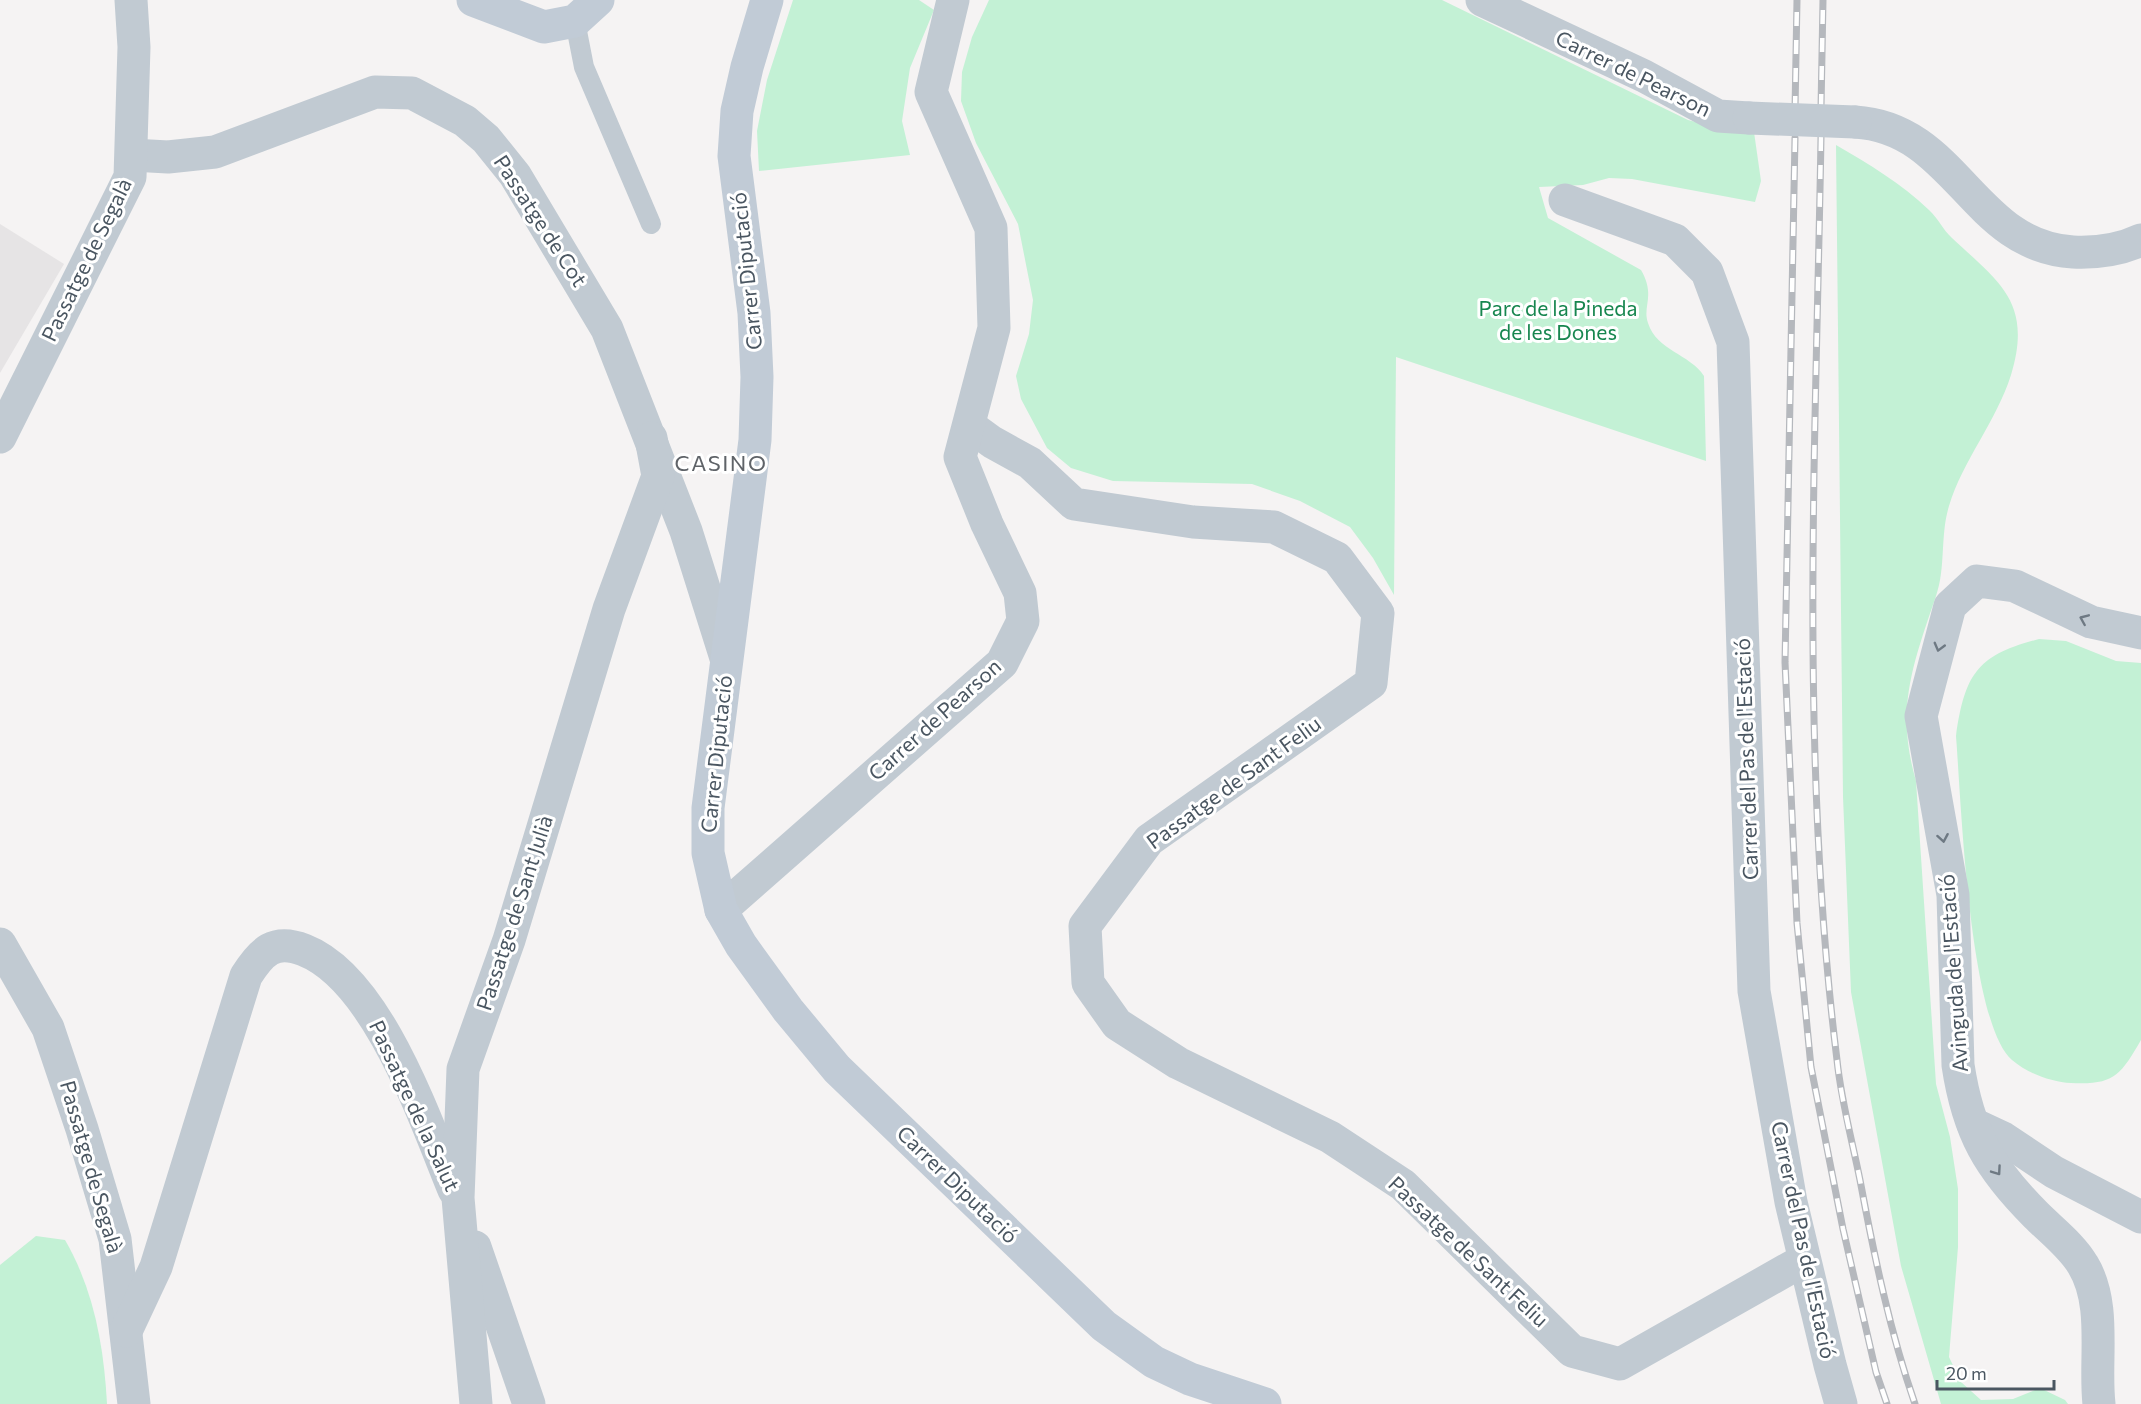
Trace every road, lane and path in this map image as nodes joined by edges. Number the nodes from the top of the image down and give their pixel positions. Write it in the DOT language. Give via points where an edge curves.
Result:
graph roads {
  1 [pos="131,0"];
  2 [pos="473,0"];
  3 [pos="767,0"];
  4 [pos="954,0"];
  5 [pos="1482,0"];
  6 [pos="587,11"];
  7 [pos="132,155"];
  8 [pos="1565,200"];
  9 [pos="651,224"];
  10 [pos="2141,240"];
  11 [pos="970,426"];
  12 [pos="0,437"];
  13 [pos="651,438"];
  14 [pos="2141,633"];
  15 [pos="726,658"];
  16 [pos="721,910"];
  17 [pos="0,944"];
  18 [pos="1973,1124"];
  19 [pos="458,1198"];
  20 [pos="2141,1217"];
  21 [pos="1804,1260"];
  22 [pos="126,1331"];
  23 [pos="134,1404"];
  24 [pos="476,1404"];
  25 [pos="529,1404"];
  26 [pos="1265,1404"];
  27 [pos="1841,1404"];
  28 [pos="2099,1404"];
  1 -- 7 [label="street, Passatge de Segalà"];
  2 -- 6 [label="street" via="544,27"];
  3 -- 15 [label="street, Carrer Diputació" via="737,111 734,156 754,313 757,377 755,440"];
  4 -- 11 [label="street, Carrer de Pearson" via="931,92 991,228 994,328"];
  5 -- 10 [label="street, Carrer de Pearson, bridge" via="1644,76 1718,116 1875,123 1898,131 1920,144 2014,235 2038,246 2088,253"];
  6 -- 9 [label="lane" via="584,68"];
  7 -- 12 [label="street, Passatge de Segalà" via="130,177"];
  7 -- 13 [label="street, Passatge de Cot" via="168,157 215,152 375,92 412,93 465,121 486,139 515,175 608,328"];
  8 -- 21 [label="street, Carrer del Pas de l'Estació" via="1675,240 1707,272 1733,342 1754,991"];
  11 -- 16 [label="street, Carrer de Pearson" via="960,457 1020,592 1023,621 1002,663"];
  11 -- 21 [label="street, Passatge de Sant Feliu" via="1030,463 1074,504 1193,522 1274,527 1337,558 1378,613 1371,683 1149,840 1085,926 1088,983 1117,1024 1178,1063 1330,1137 1403,1185 1572,1351 1620,1364"];
  13 -- 15 [label="street, Passatge de Cot" via="686,531"];
  13 -- 19 [label="street, Passatge de Sant Julià" via="658,476 609,609 509,940 463,1069"];
  14 -- 18 [label="street, Avinguda de l'Estació, one-way" via="2091,622 2015,586 1977,580 1950,606 1921,716 1953,895 1958,1065 1962,1093"];
  15 -- 16 [label="street, Carrer Diputació" via="708,808 708,853"];
  16 -- 26 [label="street, Carrer Diputació" via="788,1010 837,1069 1104,1326 1163,1366"];
  17 -- 22 [label="street, Passatge de Segalà" via="48,1028 62,1066 115,1239"];
  18 -- 20 [label="street"];
  18 -- 28 [label="street, Avinguda de l'Estació, one-way" via="1982,1150 1998,1174 2084,1265 2095,1307"];
  19 -- 22 [label="street, Passatge de la Salut" via="388,1040 359,995 341,972 317,955 292,945 273,947 258,956 246,976 156,1267"];
  19 -- 24 [label="street, Passatge de Sant Julià"];
  19 -- 25 [label="street, Passatge de la Salut"];
  21 -- 27 [label="street, Carrer del Pas de l'Estació"];
  22 -- 23 [label="street, Passatge de Segalà"];
}
